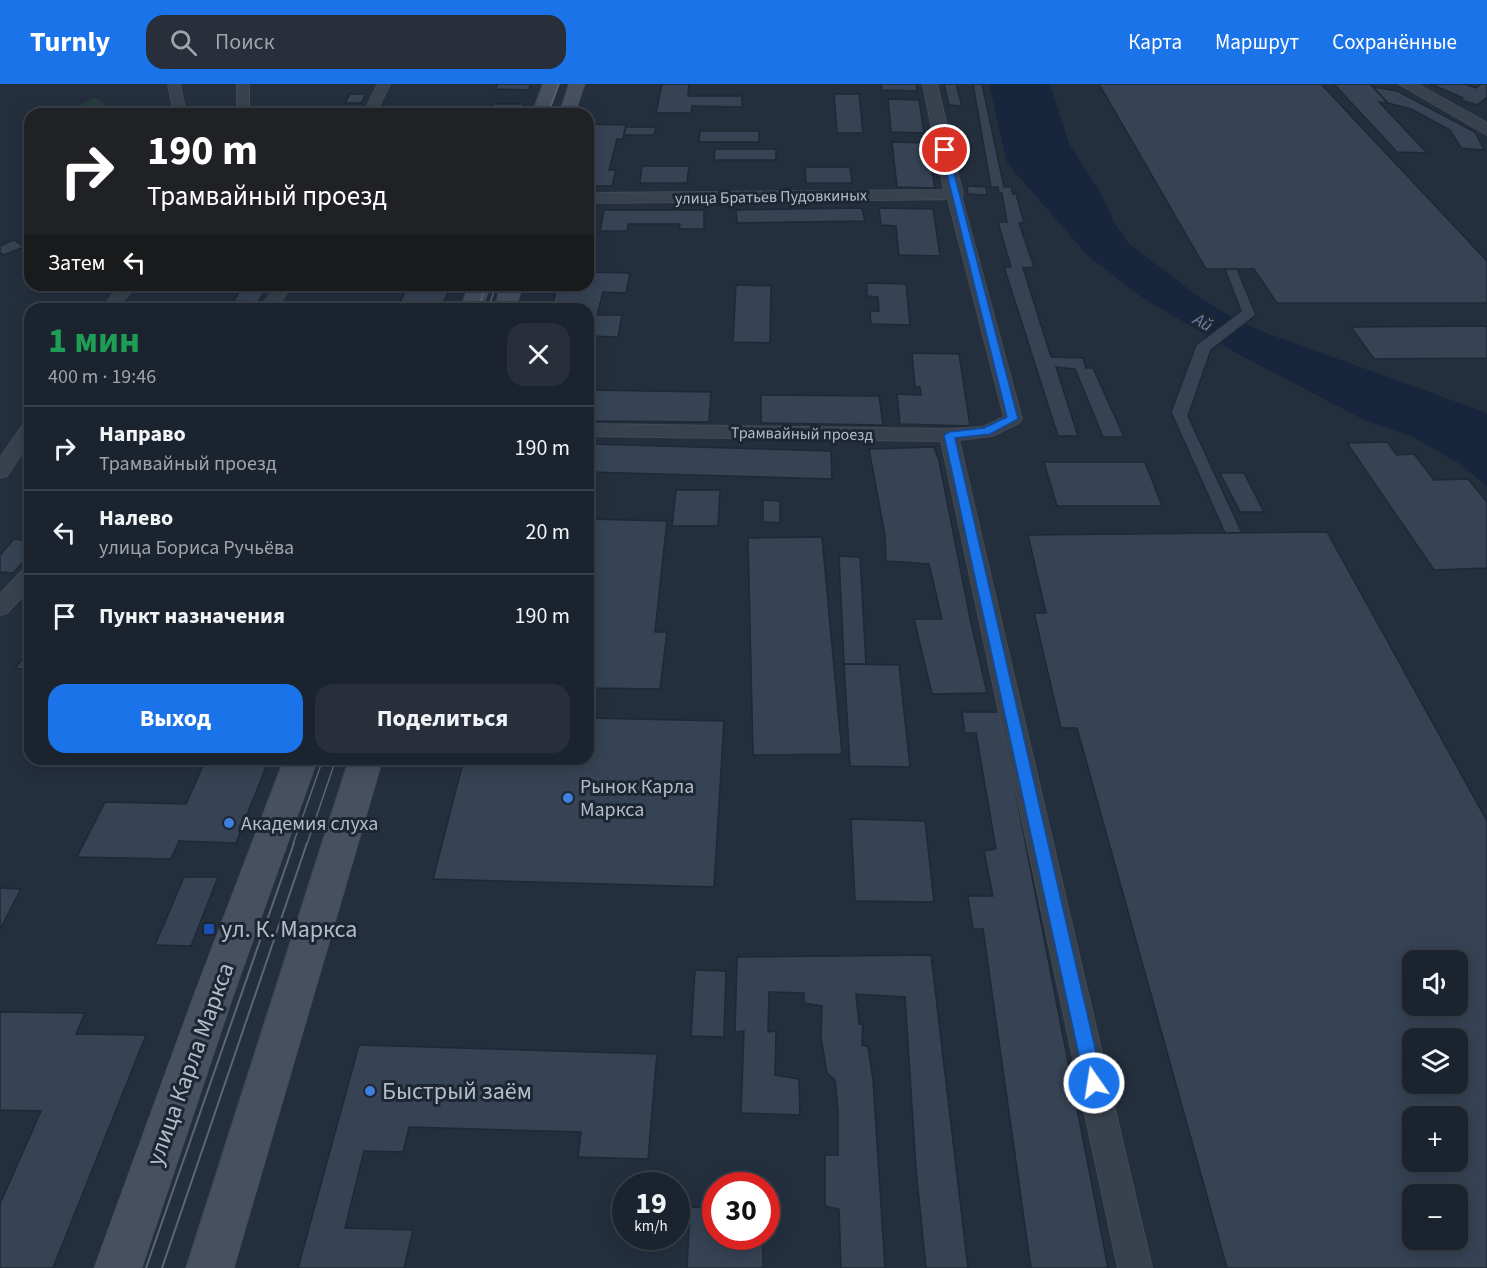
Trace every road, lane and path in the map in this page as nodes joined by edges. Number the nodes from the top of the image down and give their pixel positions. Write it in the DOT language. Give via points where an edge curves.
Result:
graph roads {
  1 [pos="174,84"];
  2 [pos="243,84"];
  3 [pos="384,84"];
  4 [pos="551,84"];
  5 [pos="577,84"];
  6 [pos="930,84"];
  7 [pos="1406,84"];
  8 [pos="179,108"];
  9 [pos="243,108"];
  10 [pos="372,108"];
  11 [pos="542,108"];
  12 [pos="569,108"];
  13 [pos="1487,130"];
  14 [pos="954,195"];
  15 [pos="594,198"];
  16 [pos="123,291"];
  17 [pos="114,303"];
  18 [pos="594,430"];
  19 [pos="949,435"];
  20 [pos="24,436"];
  21 [pos="0,472"];
  22 [pos="24,581"];
  23 [pos="0,607"];
  24 [pos="300,765"];
  25 [pos="364,765"];
  26 [pos="118,1268"];
  27 [pos="210,1268"];
  28 [pos="1135,1268"];
  1 -- 8 [label="street"];
  2 -- 9 [label="street"];
  3 -- 10 [label="street"];
  4 -- 11 [label="main road"];
  5 -- 12 [label="main road"];
  6 -- 14 [label="street"];
  7 -- 13 [label="street"];
  14 -- 15 [label="street, улица Братьев Пудовкиных"];
  14 -- 19 [label="street, Трамвайный проезд" via="1013,419 986,432"];
  16 -- 17 [label="street"];
  18 -- 19 [label="street, Трамвайный проезд"];
  19 -- 28 [label="street"];
  20 -- 21 [label="street"];
  22 -- 23 [label="street"];
  24 -- 26 [label="main road, улица Карла Маркса"];
  25 -- 27 [label="main road"];
}
